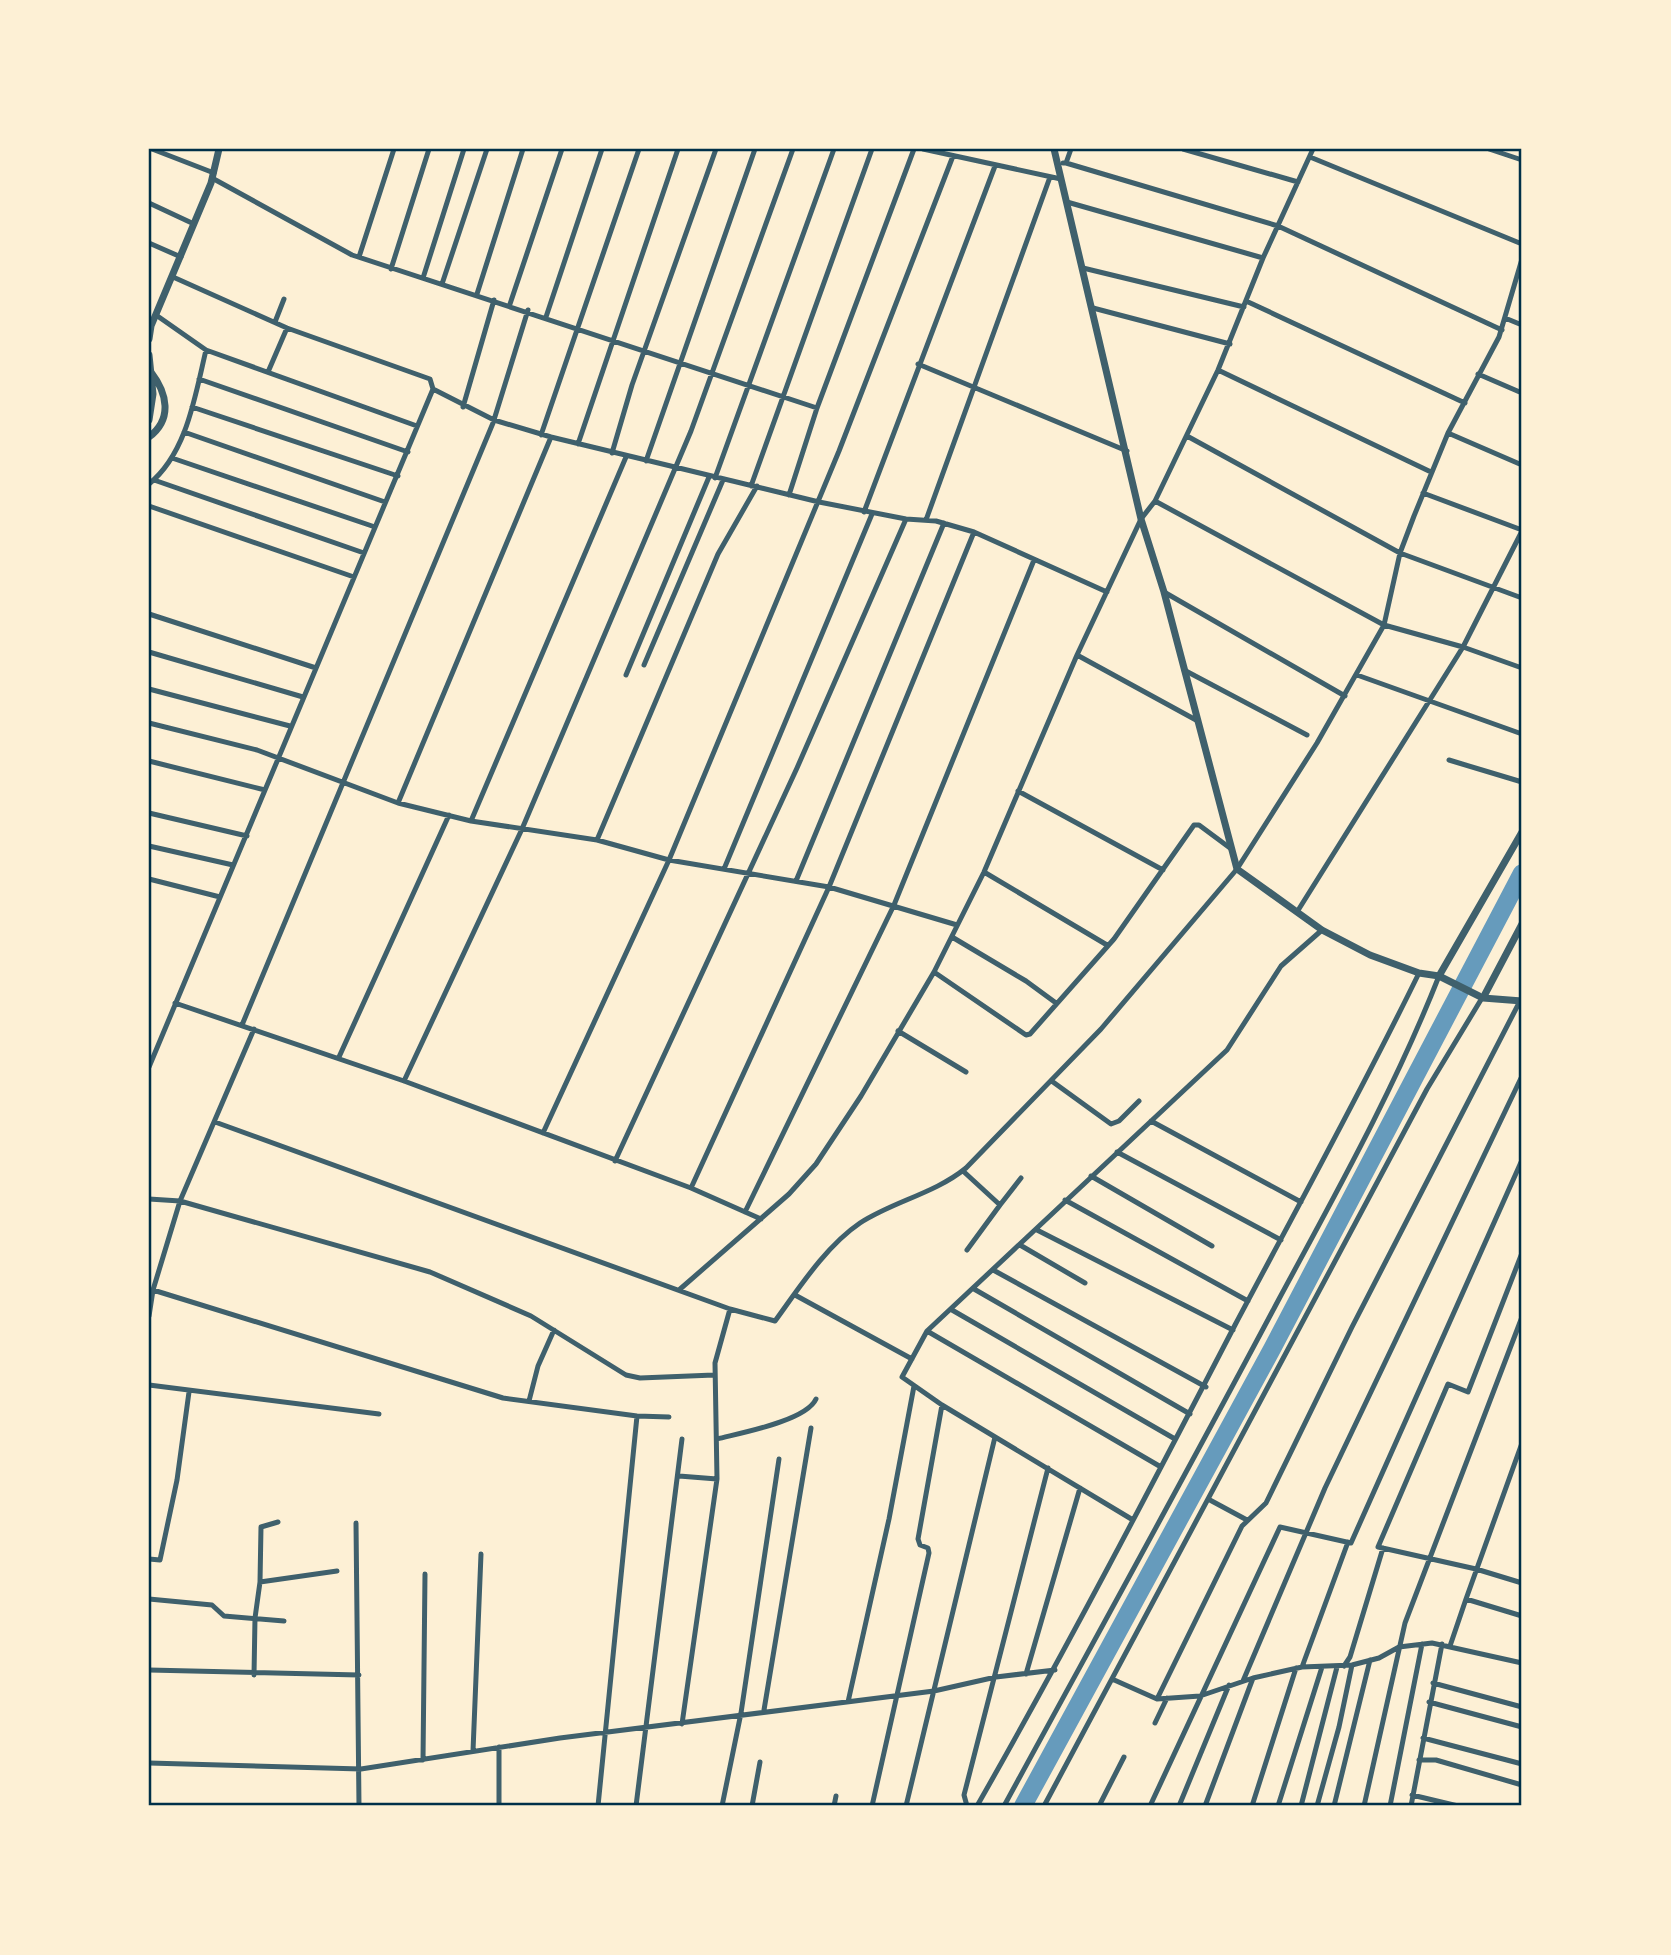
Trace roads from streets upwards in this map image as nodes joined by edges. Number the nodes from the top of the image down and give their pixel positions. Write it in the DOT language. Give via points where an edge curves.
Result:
graph roads {
  1 [pos="152,149"];
  2 [pos="221,149"];
  3 [pos="394,149"];
  4 [pos="429,149"];
  5 [pos="464,149"];
  6 [pos="487,149"];
  7 [pos="523,149"];
  8 [pos="562,149"];
  9 [pos="602,149"];
  10 [pos="639,149"];
  11 [pos="678,149"];
  12 [pos="716,149"];
  13 [pos="755,149"];
  14 [pos="793,149"];
  15 [pos="834,149"];
  16 [pos="872,149"];
  17 [pos="914,149"];
  18 [pos="923,149"];
  19 [pos="1054,149"];
  20 [pos="1071,149"];
  21 [pos="1183,149"];
  22 [pos="1313,149"];
  23 [pos="1489,149"];
  24 [pos="953,156"];
  25 [pos="1310,157"];
  26 [pos="1522,160"];
  27 [pos="1057,161"];
  28 [pos="1066,163"];
  29 [pos="995,166"];
  30 [pos="1050,177"];
  31 [pos="215,178"];
  32 [pos="1061,179"];
  33 [pos="1298,182"];
  34 [pos="149,202"];
  35 [pos="1067,202"];
  36 [pos="194,224"];
  37 [pos="1278,226"];
  38 [pos="149,243"];
  39 [pos="1522,244"];
  40 [pos="181,257"];
  41 [pos="359,257"];
  42 [pos="1263,258"];
  43 [pos="1522,259"];
  44 [pos="1083,268"];
  45 [pos="391,269"];
  46 [pos="176,278"];
  47 [pos="424,278"];
  48 [pos="442,284"];
  49 [pos="477,294"];
  50 [pos="284,299"];
  51 [pos="494,300"];
  52 [pos="510,304"];
  53 [pos="1245,304"];
  54 [pos="1093,309"];
  55 [pos="528,310"];
  56 [pos="156,314"];
  57 [pos="546,317"];
  58 [pos="1505,318"];
  59 [pos="275,323"];
  60 [pos="150,325"];
  61 [pos="1522,325"];
  62 [pos="287,328"];
  63 [pos="578,328"];
  64 [pos="1502,330"];
  65 [pos="613,338"];
  66 [pos="149,339"];
  67 [pos="1230,344"];
  68 [pos="645,349"];
  69 [pos="206,351"];
  70 [pos="149,355"];
  71 [pos="678,361"];
  72 [pos="918,364"];
  73 [pos="1218,370"];
  74 [pos="268,372"];
  75 [pos="713,373"];
  76 [pos="1478,374"];
  77 [pos="200,379"];
  78 [pos="153,383"];
  79 [pos="746,386"];
  80 [pos="976,386"];
  81 [pos="433,389"];
  82 [pos="1522,393"];
  83 [pos="783,397"];
  84 [pos="1465,403"];
  85 [pos="192,407"];
  86 [pos="463,407"];
  87 [pos="817,408"];
  88 [pos="149,420"];
  89 [pos="494,420"];
  90 [pos="417,426"];
  91 [pos="184,432"];
  92 [pos="1448,433"];
  93 [pos="541,435"];
  94 [pos="1187,436"];
  95 [pos="149,437"];
  96 [pos="551,438"];
  97 [pos="578,444"];
  98 [pos="1127,451"];
  99 [pos="408,452"];
  100 [pos="612,453"];
  101 [pos="172,457"];
  102 [pos="626,457"];
  103 [pos="646,461"];
  104 [pos="1522,465"];
  105 [pos="674,466"];
  106 [pos="1431,472"];
  107 [pos="398,476"];
  108 [pos="712,477"];
  109 [pos="723,480"];
  110 [pos="151,482"];
  111 [pos="754,486"];
  112 [pos="1423,493"];
  113 [pos="789,495"];
  114 [pos="1155,500"];
  115 [pos="384,502"];
  116 [pos="819,502"];
  117 [pos="149,506"];
  118 [pos="864,512"];
  119 [pos="872,514"];
  120 [pos="906,519"];
  121 [pos="1141,519"];
  122 [pos="926,520"];
  123 [pos="944,523"];
  124 [pos="375,527"];
  125 [pos="1522,531"];
  126 [pos="974,532"];
  127 [pos="364,553"];
  128 [pos="1400,553"];
  129 [pos="1034,560"];
  130 [pos="354,577"];
  131 [pos="1494,588"];
  132 [pos="1107,592"];
  133 [pos="1164,592"];
  134 [pos="1522,598"];
  135 [pos="149,614"];
  136 [pos="1384,625"];
  137 [pos="1464,647"];
  138 [pos="149,652"];
  139 [pos="1077,655"];
  140 [pos="644,666"];
  141 [pos="316,668"];
  142 [pos="1522,668"];
  143 [pos="1184,670"];
  144 [pos="626,675"];
  145 [pos="1357,675"];
  146 [pos="149,690"];
  147 [pos="1345,696"];
  148 [pos="303,697"];
  149 [pos="1429,703"];
  150 [pos="1196,720"];
  151 [pos="149,723"];
  152 [pos="290,726"];
  153 [pos="1522,734"];
  154 [pos="1307,735"];
  155 [pos="277,758"];
  156 [pos="1449,760"];
  157 [pos="149,761"];
  158 [pos="1522,782"];
  159 [pos="343,784"];
  160 [pos="265,790"];
  161 [pos="1018,791"];
  162 [pos="398,803"];
  163 [pos="149,813"];
  164 [pos="449,815"];
  165 [pos="471,821"];
  166 [pos="522,829"];
  167 [pos="1522,832"];
  168 [pos="247,836"];
  169 [pos="597,840"];
  170 [pos="149,846"];
  171 [pos="1230,848"];
  172 [pos="668,860"];
  173 [pos="233,865"];
  174 [pos="724,869"];
  175 [pos="1237,869"];
  176 [pos="1163,870"];
  177 [pos="984,872"];
  178 [pos="747,874"];
  179 [pos="149,879"];
  180 [pos="796,881"];
  181 [pos="829,887"];
  182 [pos="220,897"];
  183 [pos="894,905"];
  184 [pos="1297,912"];
  185 [pos="957,925"];
  186 [pos="1522,925"];
  187 [pos="1322,930"];
  188 [pos="952,937"];
  189 [pos="1107,945"];
  190 [pos="934,972"];
  191 [pos="1419,973"];
  192 [pos="1441,976"];
  193 [pos="1481,997"];
  194 [pos="1521,1001"];
  195 [pos="175,1003"];
  196 [pos="1056,1003"];
  197 [pos="242,1025"];
  198 [pos="254,1029"];
  199 [pos="898,1031"];
  200 [pos="152,1054"];
  201 [pos="339,1057"];
  202 [pos="149,1067"];
  203 [pos="966,1072"];
  204 [pos="1522,1076"];
  205 [pos="404,1081"];
  206 [pos="1053,1082"];
  207 [pos="1139,1101"];
  208 [pos="1151,1121"];
  209 [pos="215,1122"];
  210 [pos="543,1133"];
  211 [pos="1117,1152"];
  212 [pos="1522,1160"];
  213 [pos="615,1161"];
  214 [pos="963,1171"];
  215 [pos="1091,1176"];
  216 [pos="1021,1178"];
  217 [pos="691,1188"];
  218 [pos="149,1199"];
  219 [pos="180,1200"];
  220 [pos="1065,1200"];
  221 [pos="1301,1202"];
  222 [pos="1000,1205"];
  223 [pos="745,1212"];
  224 [pos="761,1219"];
  225 [pos="1037,1230"];
  226 [pos="1281,1240"];
  227 [pos="1020,1245"];
  228 [pos="1212,1246"];
  229 [pos="967,1250"];
  230 [pos="1522,1253"];
  231 [pos="995,1271"];
  232 [pos="1085,1283"];
  233 [pos="153,1290"];
  234 [pos="679,1290"];
  235 [pos="974,1290"];
  236 [pos="795,1295"];
  237 [pos="1248,1301"];
  238 [pos="730,1309"];
  239 [pos="952,1310"];
  240 [pos="149,1316"];
  241 [pos="1522,1317"];
  242 [pos="554,1330"];
  243 [pos="1233,1330"];
  244 [pos="928,1331"];
  245 [pos="912,1359"];
  246 [pos="714,1375"];
  247 [pos="149,1385"];
  248 [pos="914,1386"];
  249 [pos="1206,1387"];
  250 [pos="189,1392"];
  251 [pos="816,1399"];
  252 [pos="529,1401"];
  253 [pos="942,1405"];
  254 [pos="379,1414"];
  255 [pos="1190,1414"];
  256 [pos="637,1416"];
  257 [pos="668,1417"];
  258 [pos="811,1428"];
  259 [pos="995,1437"];
  260 [pos="682,1439"];
  261 [pos="717,1439"];
  262 [pos="1175,1439"];
  263 [pos="1522,1443"];
  264 [pos="779,1459"];
  265 [pos="1161,1467"];
  266 [pos="1048,1468"];
  267 [pos="678,1476"];
  268 [pos="717,1479"];
  269 [pos="1080,1488"];
  270 [pos="1208,1499"];
  271 [pos="1133,1520"];
  272 [pos="1247,1520"];
  273 [pos="278,1522"];
  274 [pos="356,1523"];
  275 [pos="1307,1531"];
  276 [pos="1350,1542"];
  277 [pos="1382,1548"];
  278 [pos="481,1554"];
  279 [pos="149,1559"];
  280 [pos="1428,1559"];
  281 [pos="1476,1569"];
  282 [pos="337,1571"];
  283 [pos="425,1574"];
  284 [pos="260,1582"];
  285 [pos="1522,1583"];
  286 [pos="149,1599"];
  287 [pos="1465,1599"];
  288 [pos="1522,1616"];
  289 [pos="255,1618"];
  290 [pos="284,1621"];
  291 [pos="1422,1644"];
  292 [pos="1442,1644"];
  293 [pos="1450,1646"];
  294 [pos="1399,1647"];
  295 [pos="1370,1660"];
  296 [pos="1522,1663"];
  297 [pos="1344,1665"];
  298 [pos="1352,1665"];
  299 [pos="1298,1667"];
  300 [pos="1322,1667"];
  301 [pos="1337,1667"];
  302 [pos="149,1670"];
  303 [pos="1055,1670"];
  304 [pos="1026,1674"];
  305 [pos="254,1675"];
  306 [pos="359,1675"];
  307 [pos="996,1677"];
  308 [pos="1253,1678"];
  309 [pos="1112,1679"];
  310 [pos="1243,1681"];
  311 [pos="1433,1684"];
  312 [pos="1228,1685"];
  313 [pos="934,1691"];
  314 [pos="897,1695"];
  315 [pos="1200,1696"];
  316 [pos="1167,1698"];
  317 [pos="1157,1699"];
  318 [pos="848,1702"];
  319 [pos="1429,1702"];
  320 [pos="1522,1707"];
  321 [pos="764,1710"];
  322 [pos="741,1713"];
  323 [pos="1155,1723"];
  324 [pos="682,1724"];
  325 [pos="1522,1727"];
  326 [pos="646,1729"];
  327 [pos="604,1733"];
  328 [pos="1423,1738"];
  329 [pos="499,1747"];
  330 [pos="473,1751"];
  331 [pos="1124,1757"];
  332 [pos="423,1760"];
  333 [pos="1419,1760"];
  334 [pos="760,1762"];
  335 [pos="149,1763"];
  336 [pos="1522,1764"];
  337 [pos="361,1769"];
  338 [pos="1522,1785"];
  339 [pos="1412,1795"];
  340 [pos="836,1796"];
  341 [pos="359,1806"];
  342 [pos="499,1806"];
  343 [pos="598,1806"];
  344 [pos="636,1806"];
  345 [pos="722,1806"];
  346 [pos="752,1806"];
  347 [pos="834,1806"];
  348 [pos="873,1806"];
  349 [pos="906,1806"];
  350 [pos="967,1806"];
  351 [pos="977,1806"];
  352 [pos="1003,1806"];
  353 [pos="1044,1806"];
  354 [pos="1099,1806"];
  355 [pos="1150,1806"];
  356 [pos="1179,1806"];
  357 [pos="1205,1806"];
  358 [pos="1252,1806"];
  359 [pos="1278,1806"];
  360 [pos="1301,1806"];
  361 [pos="1317,1806"];
  362 [pos="1334,1806"];
  363 [pos="1364,1806"];
  364 [pos="1390,1806"];
  365 [pos="1411,1806"];
  366 [pos="1458,1806"];
  1 -- 31 [label="street"];
  2 -- 31 [label="street"];
  3 -- 41 [label="street"];
  4 -- 45 [label="street"];
  5 -- 47 [label="street"];
  6 -- 48 [label="street"];
  7 -- 49 [label="street"];
  8 -- 52 [label="street"];
  9 -- 57 [label="street"];
  10 -- 63 [label="street"];
  11 -- 65 [label="street"];
  12 -- 68 [label="street"];
  13 -- 71 [label="street"];
  14 -- 75 [label="street"];
  15 -- 79 [label="street"];
  16 -- 83 [label="street"];
  17 -- 87 [label="street"];
  18 -- 24 [label="street"];
  19 -- 27 [label="street"];
  20 -- 28 [label="street"];
  21 -- 33 [label="street"];
  22 -- 25 [label="street"];
  23 -- 26 [label="street"];
  24 -- 29 [label="street"];
  24 -- 116 [label="street"];
  25 -- 33 [label="street"];
  25 -- 39 [label="street"];
  27 -- 28 [label="street"];
  27 -- 32 [label="street"];
  28 -- 37 [label="street"];
  29 -- 30 [label="street"];
  29 -- 72 [label="street"];
  30 -- 32 [label="street"];
  30 -- 80 [label="street"];
  31 -- 36 [label="street"];
  31 -- 41 [label="street"];
  32 -- 35 [label="street"];
  33 -- 37 [label="street"];
  34 -- 36 [label="street"];
  35 -- 42 [label="street"];
  35 -- 44 [label="street"];
  36 -- 40 [label="street"];
  37 -- 42 [label="street"];
  37 -- 64 [label="street"];
  38 -- 40 [label="street"];
  40 -- 46 [label="street"];
  41 -- 45 [label="street"];
  42 -- 53 [label="street"];
  43 -- 58 [label="street"];
  44 -- 53 [label="street"];
  44 -- 54 [label="street"];
  45 -- 47 [label="street"];
  46 -- 56 [label="street"];
  46 -- 59 [label="street"];
  47 -- 48 [label="street"];
  48 -- 49 [label="street"];
  49 -- 51 [label="street"];
  50 -- 59 [label="street"];
  51 -- 52 [label="street"];
  51 -- 86 [label="street"];
  52 -- 55 [label="street"];
  53 -- 67 [label="street"];
  53 -- 84 [label="street"];
  54 -- 67 [label="street"];
  54 -- 98 [label="street"];
  55 -- 57 [label="street"];
  55 -- 89 [label="street"];
  56 -- 60 [label="street"];
  56 -- 69 [label="street"];
  57 -- 63 [label="street"];
  58 -- 61 [label="street"];
  58 -- 64 [label="street"];
  59 -- 62 [label="street"];
  60 -- 66 [label="street"];
  62 -- 74 [label="street"];
  62 -- 81 [label="street" via="424,376"];
  63 -- 65 [label="street"];
  63 -- 93 [label="street"];
  64 -- 76 [label="street"];
  65 -- 68 [label="street"];
  65 -- 97 [label="street"];
  67 -- 73 [label="street"];
  68 -- 71 [label="street"];
  68 -- 100 [label="street"];
  69 -- 74 [label="street"];
  69 -- 77 [label="street"];
  70 -- 78 [label="street"];
  71 -- 75 [label="street"];
  71 -- 103 [label="street"];
  72 -- 80 [label="street"];
  72 -- 118 [label="street"];
  73 -- 94 [label="street"];
  73 -- 106 [label="street"];
  74 -- 90 [label="street"];
  75 -- 79 [label="street"];
  75 -- 105 [label="street"];
  76 -- 82 [label="street"];
  76 -- 84 [label="street"];
  77 -- 85 [label="street"];
  77 -- 99 [label="street"];
  78 -- 88 [label="street"];
  78 -- 95 [label="street" via="165,396 165,408 161,425"];
  79 -- 83 [label="street"];
  79 -- 108 [label="street"];
  80 -- 98 [label="street"];
  80 -- 122 [label="street"];
  81 -- 86 [label="street"];
  81 -- 90 [label="street"];
  83 -- 87 [label="street"];
  83 -- 111 [label="street"];
  84 -- 92 [label="street"];
  85 -- 91 [label="street"];
  85 -- 107 [label="street"];
  86 -- 89 [label="street"];
  87 -- 113 [label="street"];
  89 -- 93 [label="street"];
  89 -- 159 [label="street"];
  90 -- 99 [label="street"];
  91 -- 101 [label="street"];
  91 -- 115 [label="street"];
  92 -- 104 [label="street"];
  92 -- 106 [label="street"];
  93 -- 96 [label="street"];
  94 -- 114 [label="street"];
  94 -- 128 [label="street"];
  96 -- 97 [label="street"];
  96 -- 162 [label="street"];
  97 -- 100 [label="street"];
  98 -- 121 [label="street"];
  99 -- 107 [label="street"];
  100 -- 102 [label="street"];
  101 -- 110 [label="street"];
  101 -- 124 [label="street"];
  102 -- 103 [label="street"];
  102 -- 165 [label="street"];
  103 -- 105 [label="street"];
  105 -- 108 [label="street"];
  105 -- 166 [label="street"];
  106 -- 112 [label="street"];
  107 -- 115 [label="street"];
  108 -- 109 [label="street"];
  108 -- 144 [label="street"];
  109 -- 111 [label="street"];
  109 -- 140 [label="street"];
  110 -- 127 [label="street"];
  111 -- 113 [label="street"];
  111 -- 169 [label="street" via="718,554"];
  112 -- 125 [label="street"];
  112 -- 128 [label="street"];
  113 -- 116 [label="street"];
  114 -- 121 [label="street"];
  114 -- 136 [label="street"];
  115 -- 124 [label="street"];
  116 -- 118 [label="street"];
  116 -- 172 [label="street"];
  117 -- 130 [label="street"];
  118 -- 119 [label="street"];
  119 -- 120 [label="street"];
  119 -- 174 [label="street"];
  120 -- 122 [label="street"];
  120 -- 178 [label="street"];
  121 -- 132 [label="street"];
  121 -- 133 [label="street"];
  122 -- 123 [label="street"];
  123 -- 126 [label="street"];
  123 -- 180 [label="street"];
  124 -- 127 [label="street"];
  125 -- 131 [label="street"];
  126 -- 129 [label="street"];
  126 -- 181 [label="street"];
  127 -- 130 [label="street"];
  128 -- 131 [label="street"];
  128 -- 136 [label="street"];
  129 -- 132 [label="street"];
  129 -- 183 [label="street"];
  130 -- 141 [label="street"];
  131 -- 134 [label="street"];
  131 -- 137 [label="street"];
  132 -- 139 [label="street"];
  133 -- 143 [label="street"];
  133 -- 147 [label="street"];
  135 -- 141 [label="street"];
  136 -- 137 [label="street"];
  136 -- 145 [label="street"];
  137 -- 142 [label="street"];
  137 -- 149 [label="street"];
  138 -- 148 [label="street"];
  139 -- 150 [label="street"];
  139 -- 161 [label="street"];
  141 -- 148 [label="street"];
  143 -- 150 [label="street"];
  143 -- 154 [label="street"];
  145 -- 147 [label="street"];
  145 -- 149 [label="street"];
  146 -- 152 [label="street"];
  147 -- 175 [label="street"];
  148 -- 152 [label="street"];
  149 -- 153 [label="street"];
  149 -- 184 [label="street"];
  150 -- 171 [label="street"];
  151 -- 155 [label="street"];
  152 -- 155 [label="street"];
  155 -- 159 [label="street"];
  155 -- 160 [label="street"];
  156 -- 158 [label="street"];
  157 -- 160 [label="street"];
  159 -- 162 [label="street"];
  159 -- 197 [label="street"];
  160 -- 168 [label="street"];
  161 -- 176 [label="street"];
  161 -- 177 [label="street"];
  162 -- 164 [label="street"];
  163 -- 168 [label="street"];
  164 -- 165 [label="street"];
  164 -- 201 [label="street"];
  165 -- 166 [label="street"];
  166 -- 169 [label="street"];
  166 -- 205 [label="street"];
  167 -- 192 [label="street"];
  168 -- 173 [label="street"];
  169 -- 172 [label="street"];
  170 -- 173 [label="street"];
  171 -- 175 [label="street"];
  171 -- 176 [label="street" via="1194,825"];
  172 -- 174 [label="street"];
  172 -- 210 [label="street"];
  173 -- 182 [label="street"];
  174 -- 178 [label="street"];
  175 -- 184 [label="street"];
  175 -- 206 [label="street"];
  176 -- 189 [label="street"];
  177 -- 185 [label="street"];
  177 -- 189 [label="street"];
  178 -- 180 [label="street"];
  178 -- 213 [label="street"];
  179 -- 182 [label="street"];
  180 -- 181 [label="street"];
  181 -- 183 [label="street"];
  181 -- 217 [label="street"];
  182 -- 195 [label="street"];
  183 -- 185 [label="street"];
  183 -- 223 [label="street"];
  184 -- 187 [label="street"];
  185 -- 188 [label="street"];
  186 -- 193 [label="street"];
  187 -- 191 [label="street"];
  187 -- 208 [label="street" via="1281,966 1227,1050"];
  188 -- 190 [label="street"];
  188 -- 196 [label="street"];
  189 -- 196 [label="street"];
  190 -- 196 [label="street" via="1026,1035"];
  190 -- 199 [label="street"];
  191 -- 192 [label="street"];
  191 -- 221 [label="street"];
  192 -- 193 [label="street"];
  192 -- 352 [label="street" via="1353,1160"];
  193 -- 194 [label="street"];
  193 -- 270 [label="street"];
  194 -- 272 [label="street" via="1266,1503"];
  195 -- 197 [label="street"];
  195 -- 200 [label="street"];
  197 -- 198 [label="street"];
  198 -- 201 [label="street"];
  198 -- 209 [label="street"];
  199 -- 203 [label="street"];
  199 -- 224 [label="street" via="816,1164"];
  200 -- 202 [label="street"];
  201 -- 205 [label="street"];
  204 -- 275 [label="street"];
  205 -- 210 [label="street"];
  206 -- 207 [label="street" via="1111,1124"];
  206 -- 214 [label="street"];
  208 -- 211 [label="street"];
  208 -- 221 [label="street"];
  209 -- 219 [label="street"];
  209 -- 234 [label="street"];
  210 -- 213 [label="street"];
  211 -- 215 [label="street"];
  211 -- 226 [label="street"];
  212 -- 276 [label="street"];
  213 -- 217 [label="street"];
  214 -- 222 [label="street"];
  214 -- 236 [label="street" via="944,1186 862,1222 844,1236"];
  215 -- 220 [label="street"];
  215 -- 228 [label="street"];
  216 -- 222 [label="street"];
  217 -- 223 [label="street"];
  218 -- 219 [label="street"];
  219 -- 233 [label="street"];
  219 -- 242 [label="street" via="430,1272"];
  220 -- 225 [label="street"];
  220 -- 237 [label="street"];
  221 -- 226 [label="street"];
  222 -- 229 [label="street"];
  223 -- 224 [label="street"];
  224 -- 234 [label="street"];
  225 -- 227 [label="street"];
  225 -- 243 [label="street"];
  226 -- 237 [label="street"];
  227 -- 231 [label="street"];
  227 -- 232 [label="street"];
  230 -- 277 [label="street" via="1468,1392 1448,1384 1378,1547"];
  231 -- 235 [label="street"];
  231 -- 249 [label="street"];
  233 -- 240 [label="street"];
  233 -- 252 [label="street" via="503,1398"];
  234 -- 238 [label="street"];
  235 -- 239 [label="street"];
  235 -- 255 [label="street"];
  236 -- 238 [label="street" via="773,1322"];
  236 -- 245 [label="street"];
  237 -- 243 [label="street"];
  238 -- 246 [label="street"];
  239 -- 244 [label="street"];
  239 -- 262 [label="street"];
  241 -- 280 [label="street"];
  242 -- 246 [label="street" via="632,1377"];
  242 -- 252 [label="street"];
  243 -- 249 [label="street"];
  244 -- 245 [label="street"];
  244 -- 265 [label="street"];
  245 -- 248 [label="street" via="902,1378"];
  246 -- 261 [label="street"];
  247 -- 250 [label="street"];
  248 -- 253 [label="street"];
  248 -- 318 [label="street"];
  249 -- 255 [label="street"];
  250 -- 254 [label="street"];
  250 -- 279 [label="street" via="160,1560"];
  251 -- 261 [label="street" via="811,1407 787,1419"];
  252 -- 256 [label="street"];
  253 -- 259 [label="street"];
  253 -- 314 [label="street" via="918,1539 929,1553"];
  255 -- 262 [label="street"];
  256 -- 257 [label="street"];
  256 -- 327 [label="street"];
  258 -- 321 [label="street"];
  259 -- 266 [label="street"];
  259 -- 313 [label="street"];
  260 -- 267 [label="street"];
  261 -- 268 [label="street"];
  262 -- 265 [label="street"];
  263 -- 281 [label="street"];
  264 -- 322 [label="street"];
  265 -- 271 [label="street"];
  266 -- 269 [label="street"];
  266 -- 307 [label="street"];
  267 -- 268 [label="street"];
  267 -- 326 [label="street"];
  268 -- 324 [label="street"];
  269 -- 271 [label="street"];
  269 -- 304 [label="street"];
  270 -- 272 [label="street"];
  270 -- 309 [label="street"];
  271 -- 303 [label="street"];
  272 -- 317 [label="street"];
  273 -- 284 [label="street" via="261,1527"];
  274 -- 306 [label="street"];
  275 -- 276 [label="street"];
  275 -- 310 [label="street"];
  275 -- 315 [label="street" via="1280,1527"];
  276 -- 299 [label="street"];
  277 -- 280 [label="street"];
  277 -- 297 [label="street"];
  278 -- 330 [label="street"];
  280 -- 281 [label="street"];
  280 -- 294 [label="street"];
  281 -- 285 [label="street"];
  281 -- 287 [label="street"];
  282 -- 284 [label="street"];
  283 -- 332 [label="street"];
  284 -- 289 [label="street"];
  286 -- 289 [label="street" via="212,1605 224,1616"];
  287 -- 288 [label="street"];
  287 -- 293 [label="street"];
  289 -- 290 [label="street"];
  289 -- 305 [label="street"];
  291 -- 292 [label="street"];
  291 -- 294 [label="street"];
  291 -- 364 [label="street"];
  292 -- 293 [label="street"];
  292 -- 311 [label="street"];
  293 -- 296 [label="street"];
  294 -- 295 [label="street"];
  294 -- 363 [label="street"];
  295 -- 298 [label="street"];
  295 -- 362 [label="street"];
  297 -- 298 [label="street"];
  297 -- 301 [label="street"];
  298 -- 361 [label="street"];
  299 -- 300 [label="street"];
  299 -- 308 [label="street"];
  299 -- 358 [label="street"];
  300 -- 301 [label="street"];
  300 -- 359 [label="street"];
  301 -- 360 [label="street"];
  302 -- 305 [label="street"];
  303 -- 304 [label="street"];
  303 -- 351 [label="street"];
  304 -- 307 [label="street"];
  305 -- 306 [label="street"];
  306 -- 337 [label="street"];
  307 -- 313 [label="street"];
  307 -- 350 [label="street" via="964,1795"];
  308 -- 310 [label="street"];
  308 -- 357 [label="street"];
  309 -- 317 [label="street"];
  309 -- 353 [label="street"];
  310 -- 312 [label="street"];
  311 -- 319 [label="street"];
  311 -- 320 [label="street"];
  312 -- 315 [label="street"];
  312 -- 356 [label="street"];
  313 -- 314 [label="street"];
  313 -- 349 [label="street"];
  314 -- 318 [label="street"];
  314 -- 348 [label="street"];
  315 -- 316 [label="street"];
  315 -- 355 [label="street"];
  316 -- 317 [label="street"];
  316 -- 323 [label="street"];
  318 -- 321 [label="street"];
  319 -- 325 [label="street"];
  319 -- 328 [label="street"];
  321 -- 322 [label="street"];
  322 -- 324 [label="street"];
  322 -- 345 [label="street"];
  324 -- 326 [label="street"];
  326 -- 327 [label="street"];
  326 -- 344 [label="street"];
  327 -- 329 [label="street"];
  327 -- 343 [label="street"];
  328 -- 333 [label="street"];
  328 -- 336 [label="street"];
  329 -- 330 [label="street"];
  329 -- 342 [label="street"];
  330 -- 332 [label="street"];
  331 -- 354 [label="street"];
  332 -- 337 [label="street"];
  333 -- 338 [label="street" via="1436,1760"];
  333 -- 339 [label="street"];
  334 -- 346 [label="street"];
  335 -- 337 [label="street"];
  337 -- 341 [label="street"];
  339 -- 365 [label="street"];
  339 -- 366 [label="street"];
  340 -- 347 [label="street"];
}
